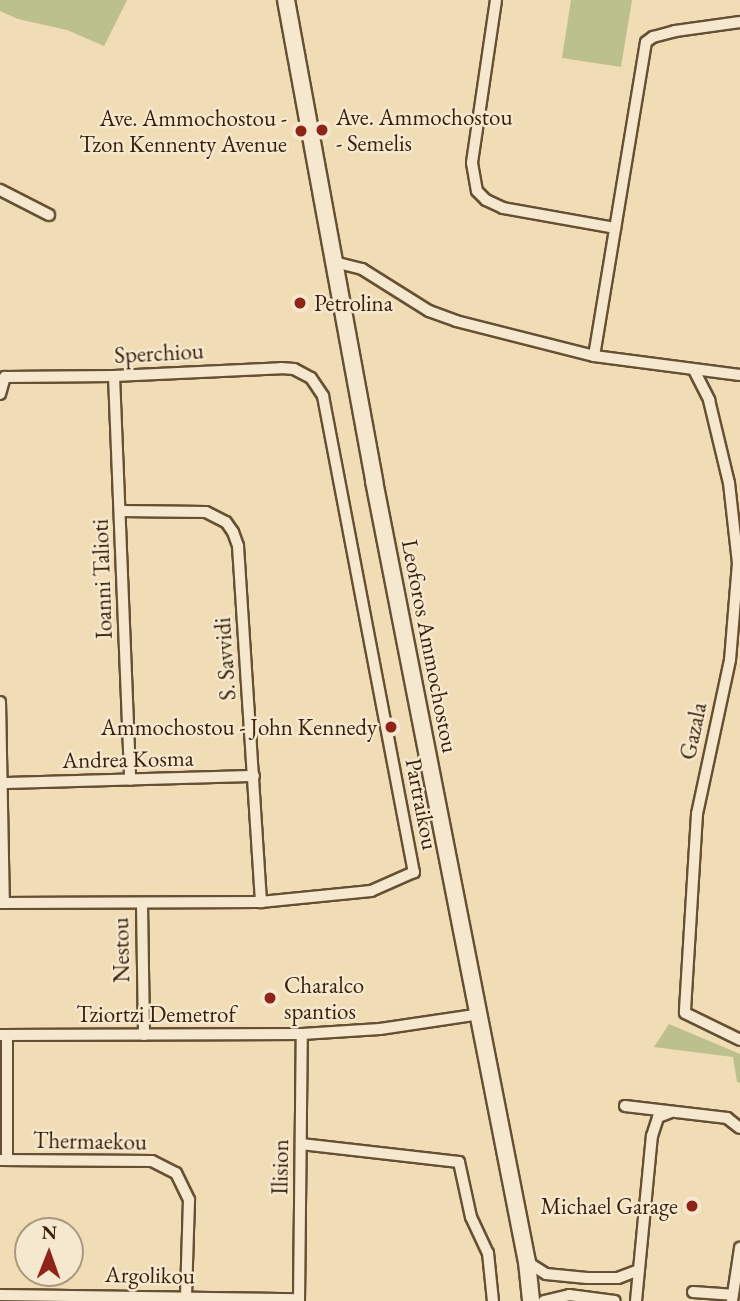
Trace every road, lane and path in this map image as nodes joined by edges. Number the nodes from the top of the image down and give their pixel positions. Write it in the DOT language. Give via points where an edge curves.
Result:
graph roads {
  1 [pos="286,0"];
  2 [pos="496,0"];
  3 [pos="740,22"];
  4 [pos="0,190"];
  5 [pos="49,215"];
  6 [pos="615,228"];
  7 [pos="334,262"];
  8 [pos="594,356"];
  9 [pos="694,370"];
  10 [pos="740,375"];
  11 [pos="114,376"];
  12 [pos="312,378"];
  13 [pos="0,394"];
  14 [pos="121,511"];
  15 [pos="737,518"];
  16 [pos="0,702"];
  17 [pos="254,776"];
  18 [pos="130,780"];
  19 [pos="3,783"];
  20 [pos="261,902"];
  21 [pos="2,903"];
  22 [pos="142,905"];
  23 [pos="480,1014"];
  24 [pos="302,1034"];
  25 [pos="3,1035"];
  26 [pos="144,1035"];
  27 [pos="740,1041"];
  28 [pos="625,1106"];
  29 [pos="669,1113"];
  30 [pos="739,1127"];
  31 [pos="301,1144"];
  32 [pos="4,1160"];
  33 [pos="740,1248"];
  34 [pos="527,1262"];
  35 [pos="639,1270"];
  36 [pos="692,1292"];
  37 [pos="0,1295"];
  38 [pos="186,1296"];
  39 [pos="732,1298"];
  40 [pos="299,1300"];
  41 [pos="493,1301"];
  42 [pos="531,1301"];
  43 [pos="544,1301"];
  44 [pos="615,1301"];
  45 [pos="636,1301"];
  1 -- 7 [label="main road, Leoforos Ammochostou"];
  2 -- 6 [label="street" via="472,163 477,191 503,208"];
  3 -- 6 [label="street" via="675,31 646,42"];
  4 -- 5 [label="street"];
  6 -- 8 [label="street"];
  7 -- 8 [label="street" via="362,269 449,319"];
  7 -- 23 [label="main road, Leoforos Ammochostou"];
  8 -- 9 [label="street"];
  9 -- 10 [label="street"];
  9 -- 15 [label="street, Gazala" via="709,400"];
  11 -- 12 [label="street, Sperchiou" via="281,368"];
  11 -- 13 [label="street, Sperchiou" via="5,377"];
  11 -- 14 [label="street, Ioanni Talioti"];
  12 -- 20 [label="street, Partraikou" via="323,396 414,872 371,891"];
  14 -- 17 [label="street, S. Savvidi" via="206,512 226,522 233,532 238,547"];
  14 -- 18 [label="street, Ioanni Talioti"];
  15 -- 27 [label="street, Gazala" via="730,660 697,814 685,1013"];
  16 -- 19 [label="street"];
  17 -- 18 [label="street, Andrea Kosma"];
  17 -- 20 [label="street, S. Savvidi"];
  18 -- 19 [label="street, Andrea Kosma"];
  19 -- 21 [label="street"];
  20 -- 22 [label="street, Partraikou"];
  21 -- 22 [label="street, Partraikou"];
  22 -- 26 [label="street, Nestou"];
  23 -- 24 [label="street, Tziortzi Demetrof" via="380,1029"];
  23 -- 34 [label="main road, Leoforos Ammochostou"];
  24 -- 26 [label="street, Tziortzi Demetrof"];
  24 -- 31 [label="street, Ilision"];
  25 -- 26 [label="street, Tziortzi Demetrof"];
  25 -- 32 [label="street"];
  28 -- 29 [label="street"];
  29 -- 30 [label="street" via="727,1118"];
  29 -- 35 [label="street" via="658,1116 652,1136"];
  31 -- 40 [label="street, Ilision"];
  31 -- 41 [label="street" via="459,1162 471,1217 488,1253"];
  32 -- 38 [label="street, Thermaekou" via="152,1161 176,1173 189,1200"];
  33 -- 39 [label="street"];
  34 -- 35 [label="street" via="546,1274 587,1278 618,1278"];
  34 -- 42 [label="main road, Leoforos Ammochostou"];
  35 -- 45 [label="street"];
  36 -- 39 [label="street"];
  37 -- 38 [label="street, Argolikou"];
  38 -- 40 [label="street, Argolikou"];
  43 -- 44 [label="street" via="569,1295"];
}
